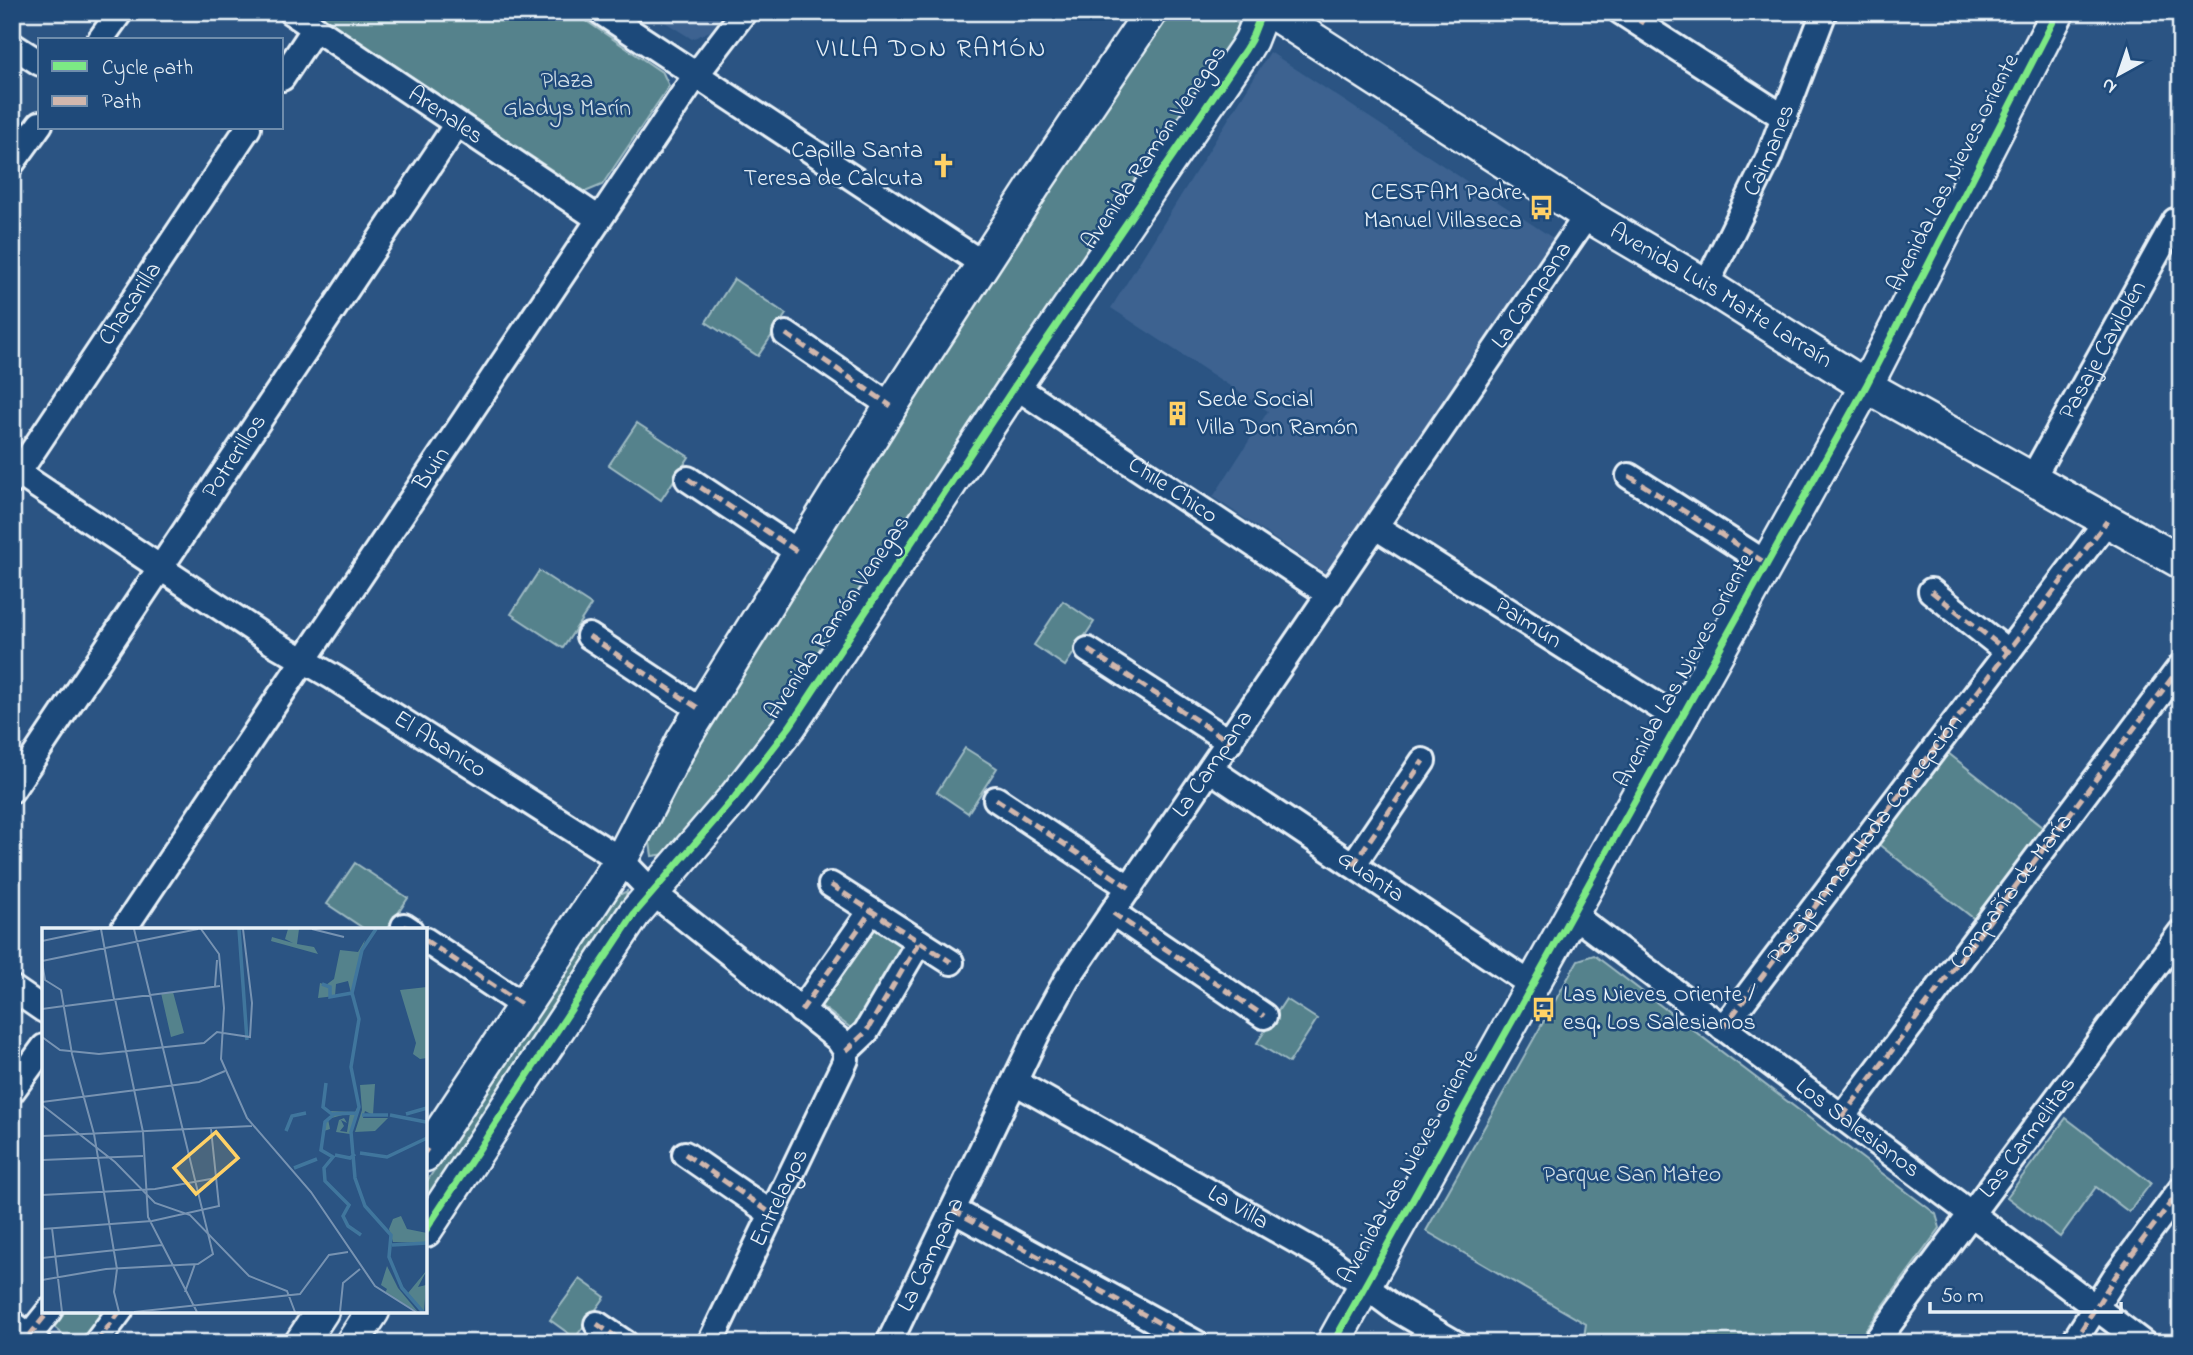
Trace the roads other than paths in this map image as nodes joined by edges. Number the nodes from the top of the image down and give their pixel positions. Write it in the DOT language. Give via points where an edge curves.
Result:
graph roads {
  1 [pos="120,12"];
  2 [pos="290,12"];
  3 [pos="601,12"];
  4 [pos="744,12"];
  5 [pos="1151,12"];
  6 [pos="1262,12"];
  7 [pos="1270,12"];
  8 [pos="1824,12"];
  9 [pos="2058,12"];
  10 [pos="1636,16"];
  11 [pos="315,28"];
  12 [pos="101,38"];
  13 [pos="12,45"];
  14 [pos="38,62"];
  15 [pos="284,75"];
  16 [pos="696,75"];
  17 [pos="1785,118"];
  18 [pos="457,124"];
  19 [pos="38,127"];
  20 [pos="247,130"];
  21 [pos="12,163"];
  22 [pos="1587,215"];
  23 [pos="599,219"];
  24 [pos="2175,221"];
  25 [pos="983,264"];
  26 [pos="1706,285"];
  27 [pos="786,334"];
  28 [pos="1015,386"];
  29 [pos="1866,386"];
  30 [pos="891,406"];
  31 [pos="14,474"];
  32 [pos="1629,476"];
  33 [pos="688,479"];
  34 [pos="2032,479"];
  35 [pos="2106,521"];
  36 [pos="1376,527"];
  37 [pos="798,552"];
  38 [pos="2181,562"];
  39 [pos="1767,564"];
  40 [pos="161,568"];
  41 [pos="1931,592"];
  42 [pos="1329,596"];
  43 [pos="589,636"];
  44 [pos="1087,650"];
  45 [pos="2008,652"];
  46 [pos="303,660"];
  47 [pos="2181,666"];
  48 [pos="701,710"];
  49 [pos="1680,720"];
  50 [pos="1230,742"];
  51 [pos="1423,761"];
  52 [pos="1211,770"];
  53 [pos="12,790"];
  54 [pos="996,799"];
  55 [pos="621,860"];
  56 [pos="1353,865"];
  57 [pos="831,885"];
  58 [pos="1130,888"];
  59 [pos="652,892"];
  60 [pos="871,911"];
  61 [pos="1113,912"];
  62 [pos="1572,914"];
  63 [pos="124,928"];
  64 [pos="2181,932"];
  65 [pos="427,941"];
  66 [pos="919,942"];
  67 [pos="951,962"];
  68 [pos="1532,985"];
  69 [pos="12,988"];
  70 [pos="524,1006"];
  71 [pos="42,1009"];
  72 [pos="801,1011"];
  73 [pos="1264,1016"];
  74 [pos="1723,1028"];
  75 [pos="42,1050"];
  76 [pos="846,1051"];
  77 [pos="1015,1082"];
  78 [pos="12,1091"];
  79 [pos="1842,1117"];
  80 [pos="427,1152"];
  81 [pos="685,1154"];
  82 [pos="2181,1189"];
  83 [pos="953,1210"];
  84 [pos="772,1214"];
  85 [pos="1971,1214"];
  86 [pos="427,1228"];
  87 [pos="1365,1286"];
  88 [pos="2096,1307"];
  89 [pos="47,1313"];
  90 [pos="118,1313"];
  91 [pos="321,1313"];
  92 [pos="372,1313"];
  93 [pos="597,1324"];
  94 [pos="27,1334"];
  95 [pos="892,1342"];
  96 [pos="96,1343"];
  97 [pos="301,1343"];
  98 [pos="352,1343"];
  99 [pos="625,1343"];
  100 [pos="710,1343"];
  101 [pos="1196,1343"];
  102 [pos="1333,1343"];
  103 [pos="1455,1343"];
  104 [pos="1875,1343"];
  105 [pos="2073,1343"];
  106 [pos="2143,1343"];
  1 -- 12 [label="street"];
  2 -- 11 [label="street, Arenales"];
  3 -- 16 [label="street"];
  4 -- 16 [label="street, Buin"];
  5 -- 25 [label="street"];
  6 -- 28 [label="street, Avenida Ramón Venegas" via="1245,50"];
  7 -- 22 [label="street, Avenida Luis Matte Larraín"];
  8 -- 17 [label="street, Caimanes"];
  9 -- 29 [label="street, Avenida Las Nieves Oriente"];
  10 -- 17 [label="street"];
  11 -- 15 [label="street"];
  11 -- 18 [label="street, Arenales"];
  13 -- 14 [label="street"];
  16 -- 23 [label="street, Buin"];
  16 -- 25 [label="street"];
  17 -- 26 [label="street, Caimanes"];
  18 -- 23 [label="street, Arenales"];
  18 -- 40 [label="street, Potrerillos"];
  19 -- 21 [label="street"];
  20 -- 31 [label="street, Chacarilla"];
  22 -- 26 [label="street, Avenida Luis Matte Larraín"];
  22 -- 36 [label="street, La Campana"];
  23 -- 46 [label="street, Buin"];
  24 -- 34 [label="street, Pasaje Cavilolén"];
  25 -- 30 [label="street"];
  26 -- 29 [label="street, Avenida Luis Matte Larraín"];
  27 -- 30 [label="street"];
  28 -- 42 [label="street, Chile Chico"];
  28 -- 59 [label="street, Avenida Ramón Venegas" via="790,726"];
  29 -- 34 [label="street, Avenida Luis Matte Larraín"];
  29 -- 39 [label="street, Avenida Las Nieves Oriente"];
  30 -- 37 [label="street"];
  31 -- 40 [label="street, El Abanico"];
  32 -- 39 [label="street"];
  33 -- 37 [label="street"];
  34 -- 35 [label="street, Avenida Luis Matte Larraín"];
  35 -- 38 [label="street, Avenida Luis Matte Larraín"];
  35 -- 45 [label="street, Pasaje Inmaculada Concepción"];
  36 -- 42 [label="street, La Campana"];
  36 -- 49 [label="street, Paimún"];
  37 -- 48 [label="street"];
  39 -- 49 [label="street, Avenida Las Nieves Oriente"];
  40 -- 46 [label="street, El Abanico"];
  40 -- 53 [label="street, Potrerillos"];
  41 -- 45 [label="street"];
  42 -- 50 [label="street, La Campana"];
  43 -- 48 [label="street"];
  44 -- 50 [label="street"];
  45 -- 74 [label="street, Pasaje Inmaculada Concepción"];
  46 -- 55 [label="street, El Abanico"];
  46 -- 63 [label="street, Buin"];
  47 -- 79 [label="street, Compañía de María"];
  48 -- 55 [label="street"];
  49 -- 62 [label="street, Avenida Las Nieves Oriente"];
  50 -- 52 [label="street, La Campana"];
  51 -- 56 [label="street"];
  52 -- 56 [label="street, Guanta"];
  52 -- 58 [label="street, La Campana"];
  54 -- 58 [label="street"];
  55 -- 59 [label="street, El Abanico"];
  55 -- 70 [label="street"];
  56 -- 68 [label="street, Guanta"];
  57 -- 60 [label="street"];
  58 -- 61 [label="street, La Campana"];
  59 -- 72 [label="street, El Abanico"];
  59 -- 86 [label="street, Avenida Ramón Venegas"];
  60 -- 66 [label="street"];
  60 -- 72 [label="street"];
  61 -- 73 [label="street"];
  61 -- 77 [label="street, La Campana" via="1057,996"];
  62 -- 68 [label="street, Avenida Las Nieves Oriente"];
  62 -- 74 [label="street, Los Salesianos"];
  64 -- 85 [label="street, Las Carmelitas"];
  65 -- 70 [label="street"];
  66 -- 67 [label="street"];
  66 -- 76 [label="street" via="866,1032"];
  68 -- 87 [label="street, Avenida Las Nieves Oriente"];
  69 -- 71 [label="street"];
  70 -- 80 [label="street"];
  72 -- 76 [label="street, El Abanico" via="838,1038"];
  74 -- 79 [label="street, Los Salesianos"];
  75 -- 78 [label="street"];
  76 -- 84 [label="street, Entrelagos" via="844,1066"];
  77 -- 83 [label="street, La Campana"];
  77 -- 87 [label="street, La Villa" via="1329,1260"];
  79 -- 85 [label="street, Los Salesianos"];
  81 -- 84 [label="street"];
  82 -- 88 [label="street"];
  83 -- 95 [label="street, La Campana"];
  83 -- 101 [label="street"];
  84 -- 100 [label="street, Entrelagos"];
  85 -- 88 [label="street, Los Salesianos"];
  85 -- 104 [label="street, Las Carmelitas"];
  87 -- 102 [label="street, Avenida Las Nieves Oriente"];
  87 -- 103 [label="street, La Villa"];
  88 -- 105 [label="street"];
  88 -- 106 [label="street, Los Salesianos"];
  89 -- 94 [label="street"];
  90 -- 96 [label="street"];
  91 -- 97 [label="street"];
  92 -- 98 [label="street"];
  93 -- 99 [label="street"];
}
